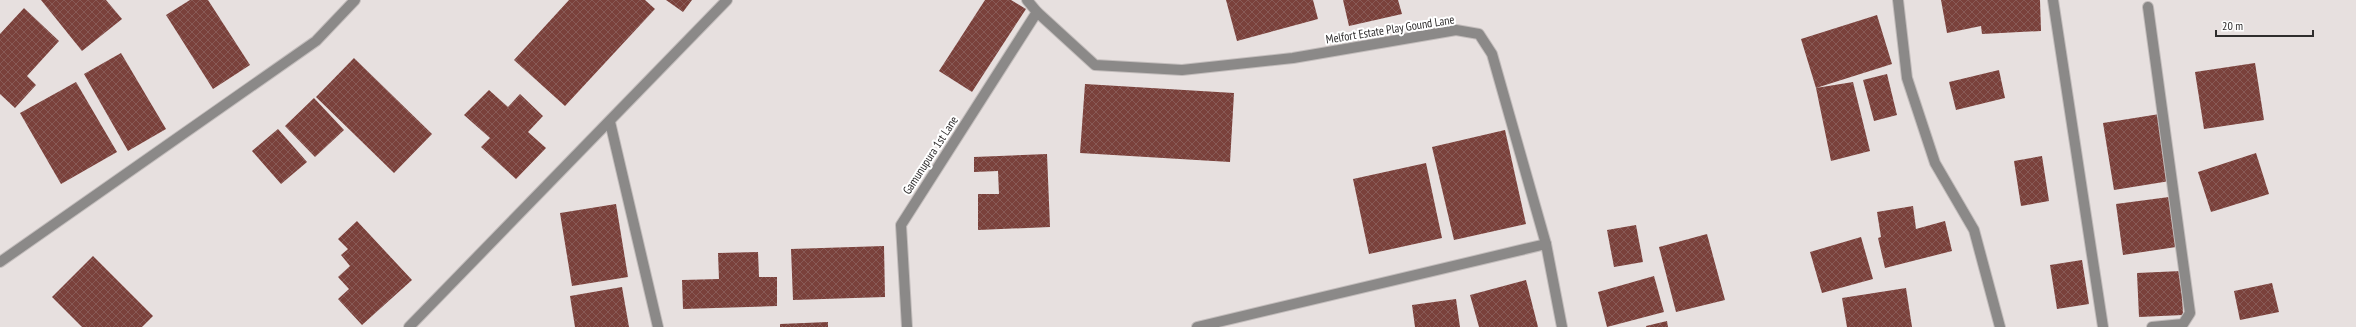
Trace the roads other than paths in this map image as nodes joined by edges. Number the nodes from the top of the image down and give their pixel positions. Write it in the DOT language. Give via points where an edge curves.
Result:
graph roads {
  1 [pos="356,0"];
  2 [pos="727,0"];
  3 [pos="1027,0"];
  4 [pos="1898,0"];
  5 [pos="2053,0"];
  6 [pos="2148,7"];
  7 [pos="1037,12"];
  8 [pos="610,122"];
  9 [pos="1546,244"];
  10 [pos="0,262"];
  11 [pos="409,327"];
  12 [pos="658,327"];
  13 [pos="907,327"];
  14 [pos="1197,327"];
  15 [pos="1562,327"];
  16 [pos="2000,327"];
  17 [pos="2104,327"];
  18 [pos="2152,327"];
  1 -- 10 [label="street" via="316,41"];
  2 -- 8 [label="street"];
  3 -- 7 [label="street, Melfort Estate Play Gound Lane"];
  4 -- 16 [label="street" via="1906,78 1935,163 1974,230"];
  5 -- 17 [label="street"];
  6 -- 18 [label="street" via="2190,313 2183,324"];
  7 -- 9 [label="street, Melfort Estate Play Gound Lane" via="1095,65 1182,70 1293,58 1456,30 1479,34 1492,54"];
  7 -- 13 [label="street, Gamunupura 1st Lane" via="901,226"];
  8 -- 11 [label="street"];
  8 -- 12 [label="street"];
  9 -- 14 [label="street"];
  9 -- 15 [label="street, Melfort Estate Play Gound Lane"];
}
